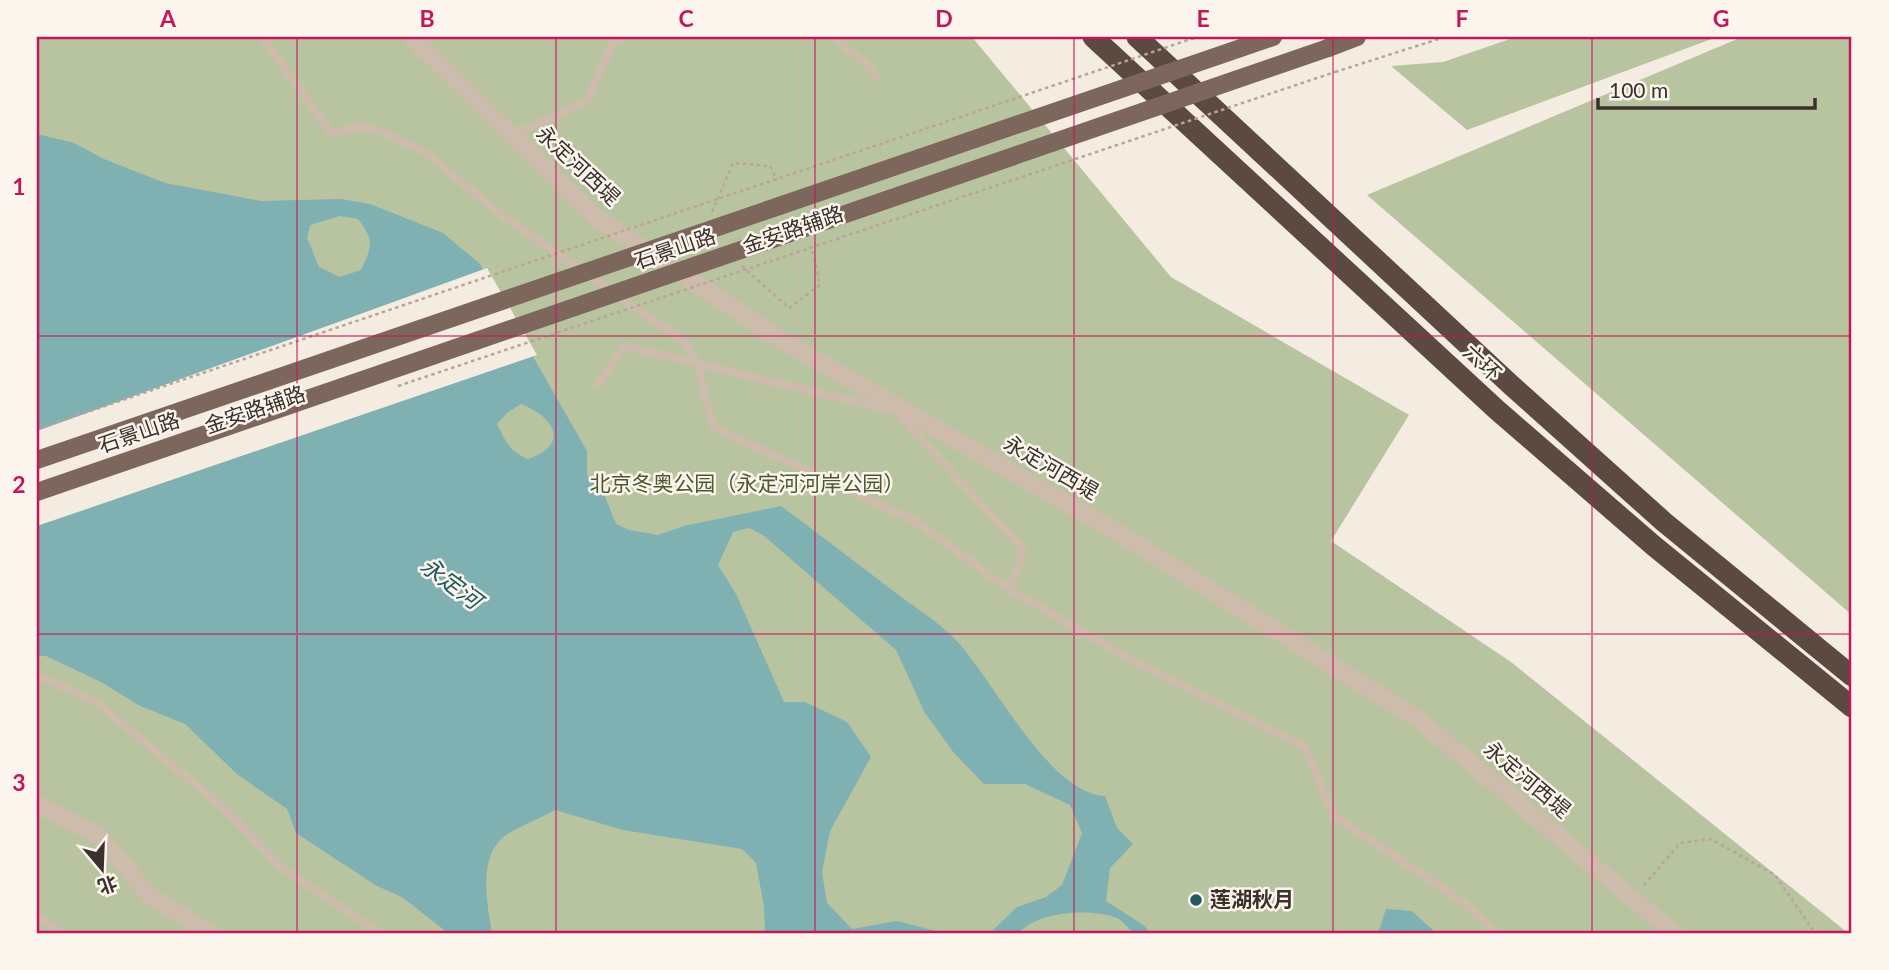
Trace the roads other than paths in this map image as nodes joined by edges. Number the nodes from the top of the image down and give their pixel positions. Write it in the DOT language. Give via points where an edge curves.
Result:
graph roads {
  1 [pos="262,37"];
  2 [pos="412,37"];
  3 [pos="627,37"];
  4 [pos="834,37"];
  5 [pos="1093,37"];
  6 [pos="1137,37"];
  7 [pos="1357,37"];
  8 [pos="1265,38"];
  9 [pos="614,41"];
  10 [pos="876,76"];
  11 [pos="512,135"];
  12 [pos="697,363"];
  13 [pos="598,384"];
  14 [pos="896,409"];
  15 [pos="37,460"];
  16 [pos="37,492"];
  17 [pos="1009,589"];
  18 [pos="37,675"];
  19 [pos="1852,676"];
  20 [pos="1852,707"];
  21 [pos="37,804"];
  22 [pos="37,916"];
  23 [pos="62,933"];
  24 [pos="209,933"];
  25 [pos="380,933"];
  26 [pos="1496,933"];
  27 [pos="1674,933"];
  1 -- 12 [label="lane" via="332,134 360,126 426,153 500,214 685,342"];
  2 -- 11 [label="street, 永定河西堤"];
  3 -- 9 [label="lane"];
  4 -- 10 [label="lane"];
  5 -- 20 [label="highway, 六环" via="1497,411"];
  6 -- 19 [label="highway, 六环" via="1664,522"];
  7 -- 16 [label="main road, 石景山路, bridge"];
  8 -- 15 [label="main road, 石景山路, bridge"];
  9 -- 11 [label="lane" via="586,102"];
  11 -- 14 [label="street, 永定河西堤" via="594,216 786,343"];
  12 -- 13 [label="lane" via="624,346"];
  12 -- 14 [label="lane"];
  12 -- 17 [label="lane" via="713,428 915,521"];
  14 -- 17 [label="lane" via="1022,548"];
  14 -- 27 [label="street, 永定河西堤" via="1117,532 1418,719"];
  17 -- 26 [label="lane" via="1133,661 1306,747 1333,815 1461,900"];
  18 -- 25 [label="lane" via="97,703 224,808 282,868"];
  21 -- 24 [label="street" via="99,836 150,896"];
  22 -- 23 [label="lane"];
}
